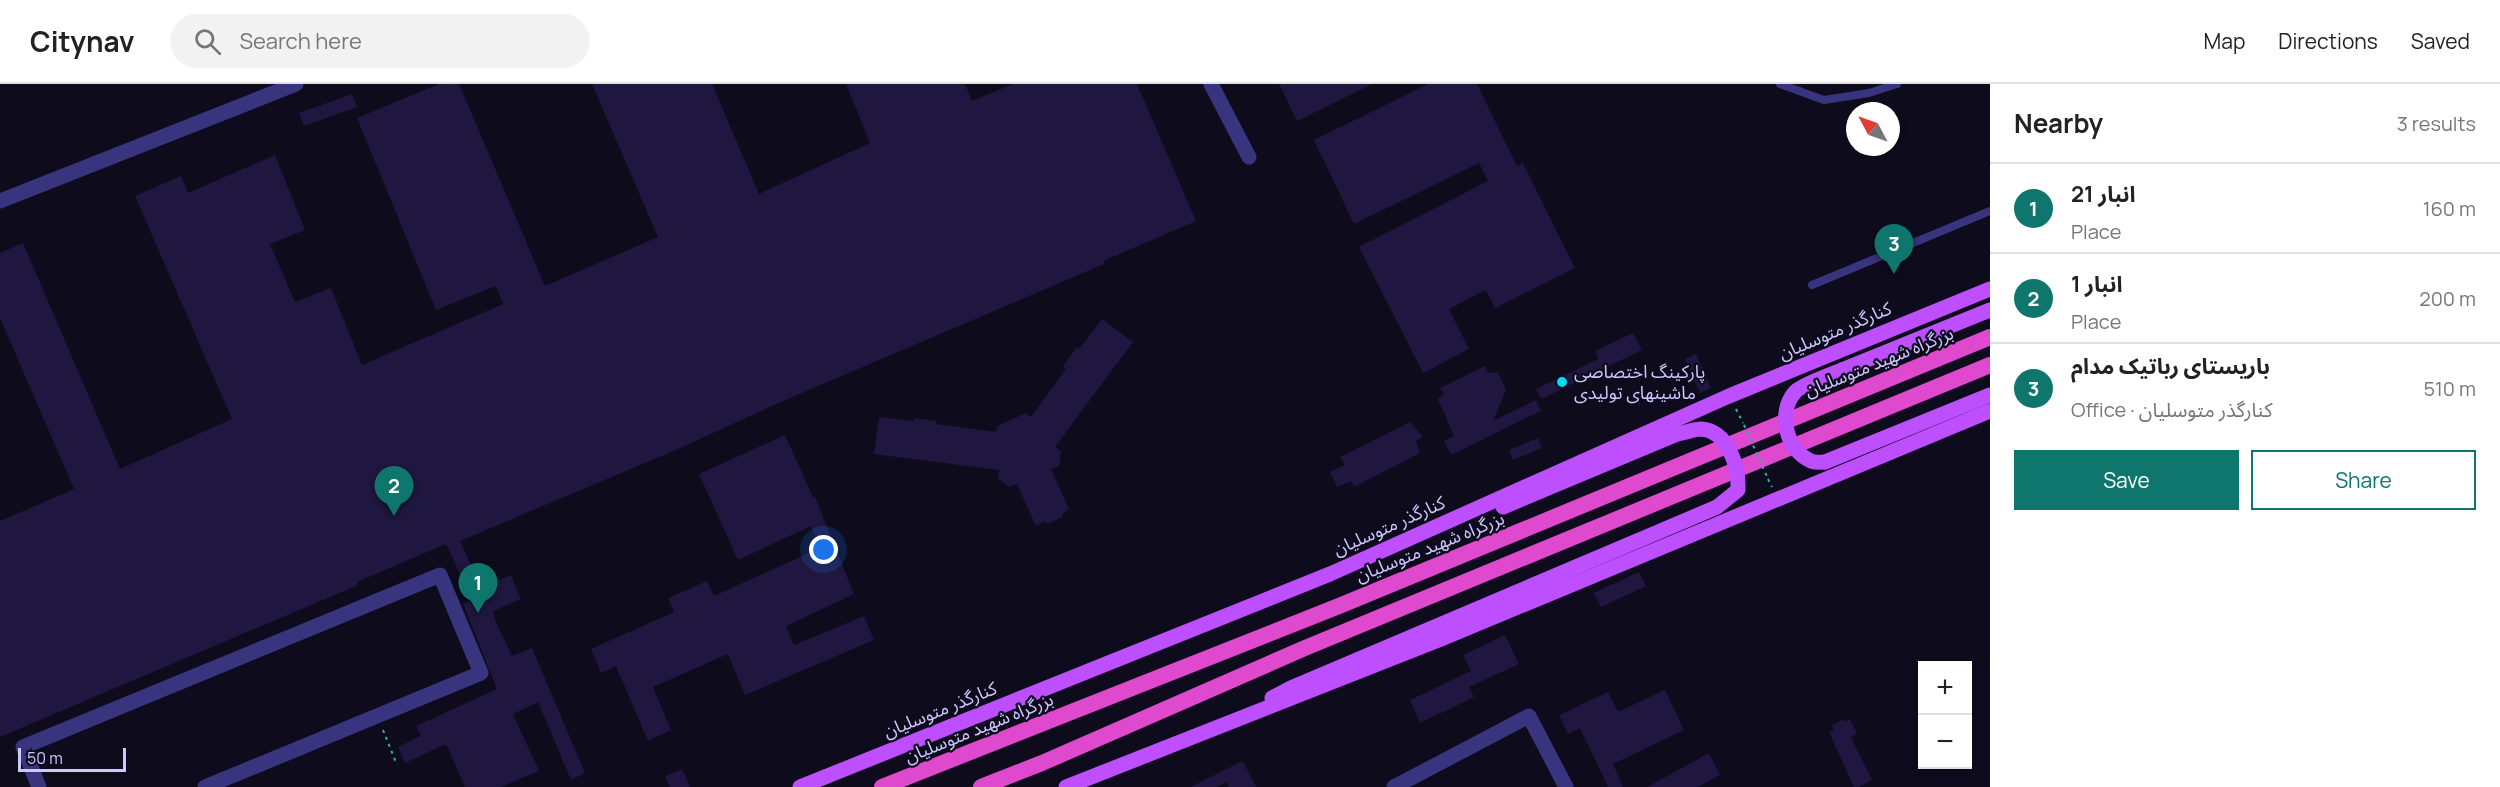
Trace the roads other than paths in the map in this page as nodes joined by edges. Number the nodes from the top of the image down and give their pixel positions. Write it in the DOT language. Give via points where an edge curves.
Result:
graph roads {
  1 [pos="296,84"];
  2 [pos="1211,84"];
  3 [pos="1780,84"];
  4 [pos="1897,84"];
  5 [pos="1249,157"];
  6 [pos="0,201"];
  7 [pos="1990,211"];
  8 [pos="1812,285"];
  9 [pos="1990,289"];
  10 [pos="1990,310"];
  11 [pos="1990,338"];
  12 [pos="1990,365"];
  13 [pos="1990,395"];
  14 [pos="1990,411"];
  15 [pos="1346,567"];
  16 [pos="1223,726"];
  17 [pos="1042,763"];
  18 [pos="1097,782"];
  19 [pos="39,787"];
  20 [pos="205,787"];
  21 [pos="800,787"];
  22 [pos="882,787"];
  23 [pos="981,787"];
  24 [pos="998,787"];
  25 [pos="1066,787"];
  26 [pos="1394,787"];
  27 [pos="1566,787"];
  1 -- 6 [label="street"];
  2 -- 5 [label="street"];
  3 -- 4 [label="lane" via="1824,100"];
  7 -- 8 [label="lane"];
  9 -- 15 [label="main road, کنارگذر متوسلیان" via="1730,396"];
  10 -- 13 [label="main road, bridge" via="1796,390 1786,414 1788,438 1812,462 1825,462"];
  11 -- 22 [label="highway, بزرگراه شهید متوسلیان" via="1339,606"];
  12 -- 17 [label="highway" via="1305,648"];
  14 -- 16 [label="main road"];
  15 -- 16 [label="main road, bridge" via="1455,527 1677,434 1700,429 1713,433 1734,459 1738,490 1717,507 1291,688"];
  15 -- 21 [label="main road, کنارگذر متوسلیان"];
  16 -- 18 [label="main road"];
  17 -- 23 [label="highway"];
  17 -- 24 [label="highway"];
  18 -- 25 [label="main road"];
  19 -- 20 [label="street" via="22,747 440,575 481,673"];
  26 -- 27 [label="street" via="1529,716"];
}
